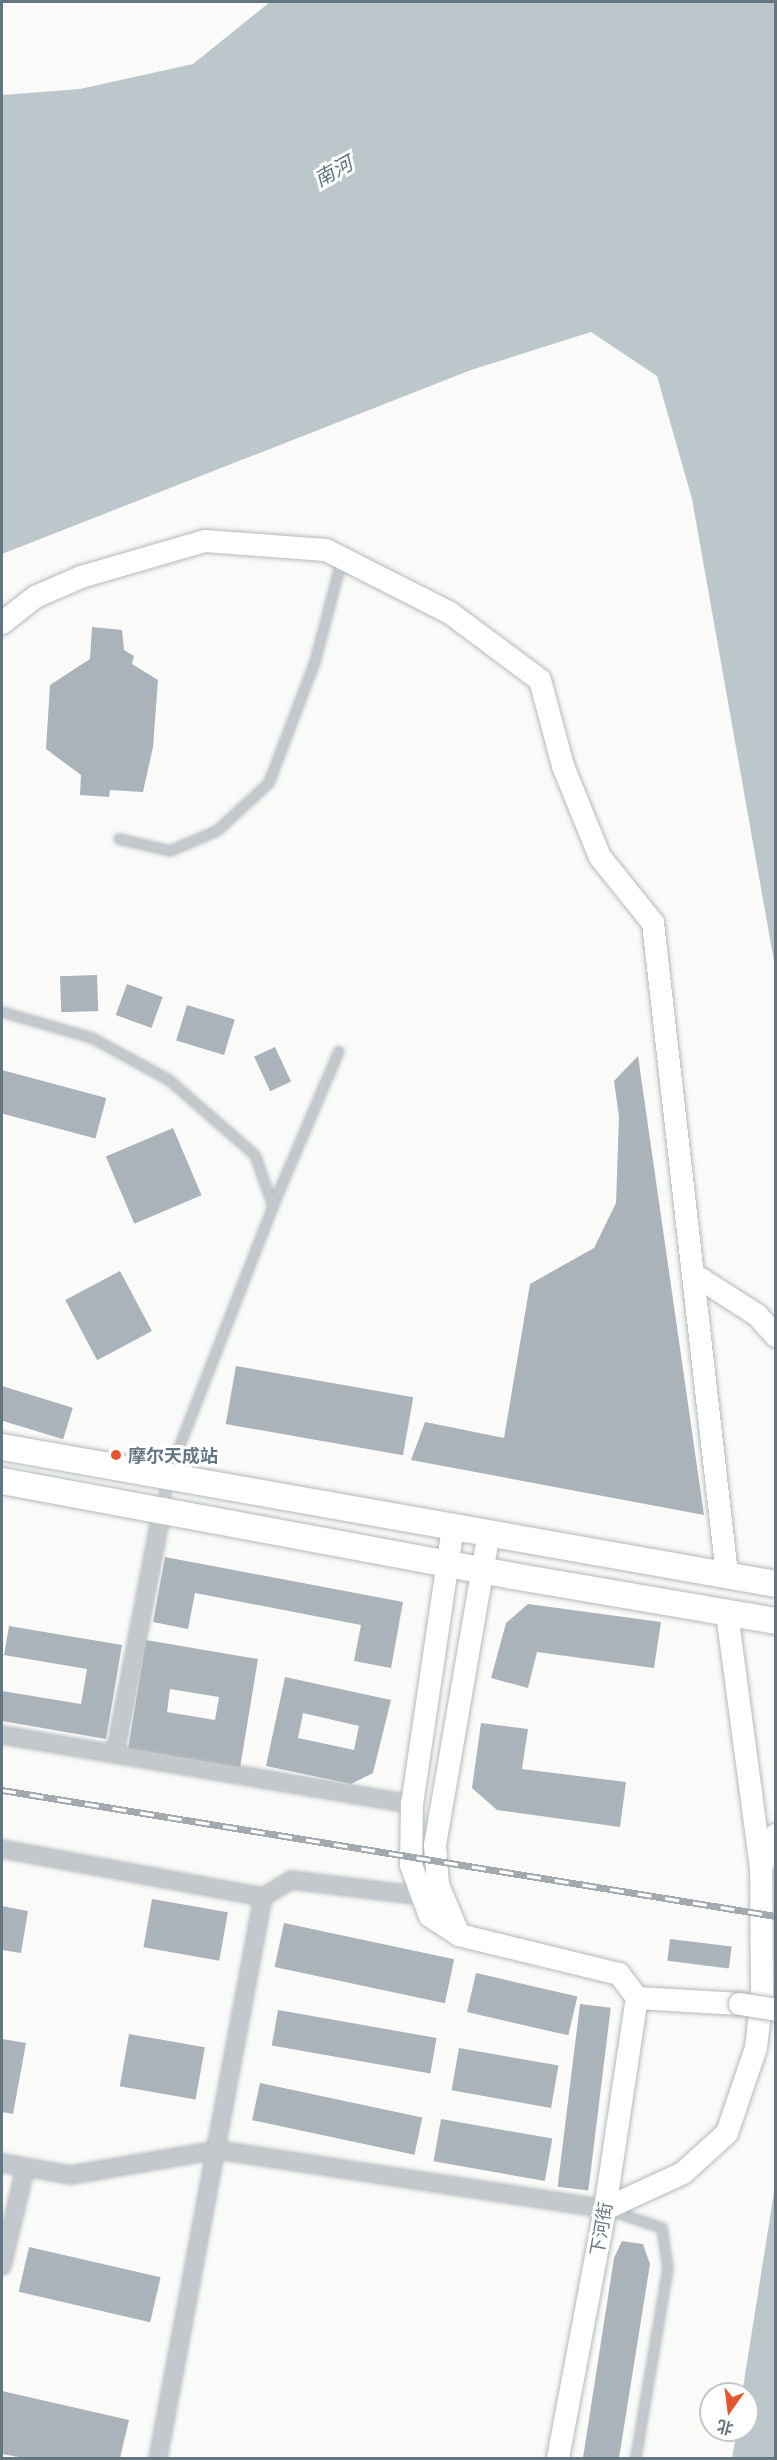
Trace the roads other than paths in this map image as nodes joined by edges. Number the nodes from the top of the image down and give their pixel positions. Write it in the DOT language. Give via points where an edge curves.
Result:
graph roads {
  1 [pos="342,559"];
  2 [pos="2,622"];
  3 [pos="119,839"];
  4 [pos="2,1012"];
  5 [pos="339,1051"];
  6 [pos="273,1206"];
  7 [pos="693,1274"];
  8 [pos="776,1336"];
  9 [pos="2,1447"];
  10 [pos="168,1476"];
  11 [pos="2,1481"];
  12 [pos="162,1511"];
  13 [pos="453,1527"];
  14 [pos="489,1533"];
  15 [pos="446,1564"];
  16 [pos="482,1570"];
  17 [pos="727,1575"];
  18 [pos="773,1584"];
  19 [pos="727,1612"];
  20 [pos="770,1620"];
  21 [pos="2,1735"];
  22 [pos="115,1754"];
  23 [pos="412,1804"];
  24 [pos="776,1835"];
  25 [pos="2,1849"];
  26 [pos="761,1868"];
  27 [pos="263,1897"];
  28 [pos="432,1898"];
  29 [pos="638,1998"];
  30 [pos="776,2010"];
  31 [pos="217,2150"];
  32 [pos="2,2163"];
  33 [pos="25,2169"];
  34 [pos="605,2209"];
  35 [pos="2,2266"];
  36 [pos="158,2458"];
  37 [pos="558,2458"];
  38 [pos="636,2458"];
  1 -- 2 [label="street" via="326,550 205,541 81,577 35,597"];
  1 -- 3 [label="lane" via="315,662 269,783 217,831 170,851"];
  1 -- 7 [label="street" via="450,613 540,680 563,766 600,857 653,923"];
  4 -- 6 [label="lane" via="92,1038 169,1080 255,1155"];
  5 -- 6 [label="lane"];
  6 -- 10 [label="lane"];
  7 -- 8 [label="street" via="757,1315"];
  7 -- 17 [label="street"];
  9 -- 10 [label="main road"];
  10 -- 12 [label="lane"];
  10 -- 13 [label="main road"];
  11 -- 12 [label="main road"];
  12 -- 15 [label="main road"];
  12 -- 22 [label="street"];
  13 -- 14 [label="main road"];
  13 -- 15 [label="street"];
  14 -- 16 [label="street"];
  14 -- 17 [label="main road"];
  15 -- 16 [label="main road"];
  15 -- 23 [label="street"];
  16 -- 19 [label="main road"];
  16 -- 28 [label="street" via="435,1845"];
  17 -- 18 [label="main road"];
  19 -- 20 [label="main road"];
  19 -- 26 [label="street"];
  21 -- 22 [label="street"];
  22 -- 23 [label="street"];
  23 -- 28 [label="street" via="411,1865"];
  24 -- 26 [label="street"];
  25 -- 27 [label="street"];
  26 -- 34 [label="street" via="762,1996 756,2048 727,2133 683,2173"];
  27 -- 28 [label="street" via="291,1880"];
  27 -- 31 [label="street"];
  28 -- 29 [label="street" via="430,1916 459,1935 619,1974"];
  29 -- 30 [label="street, bridge"];
  29 -- 34 [label="street, 下河街"];
  31 -- 33 [label="street" via="71,2175"];
  31 -- 34 [label="street"];
  31 -- 36 [label="street"];
  32 -- 33 [label="street"];
  33 -- 35 [label="street"];
  34 -- 37 [label="street, 下河街"];
  34 -- 38 [label="lane" via="662,2228 668,2268"];
}
